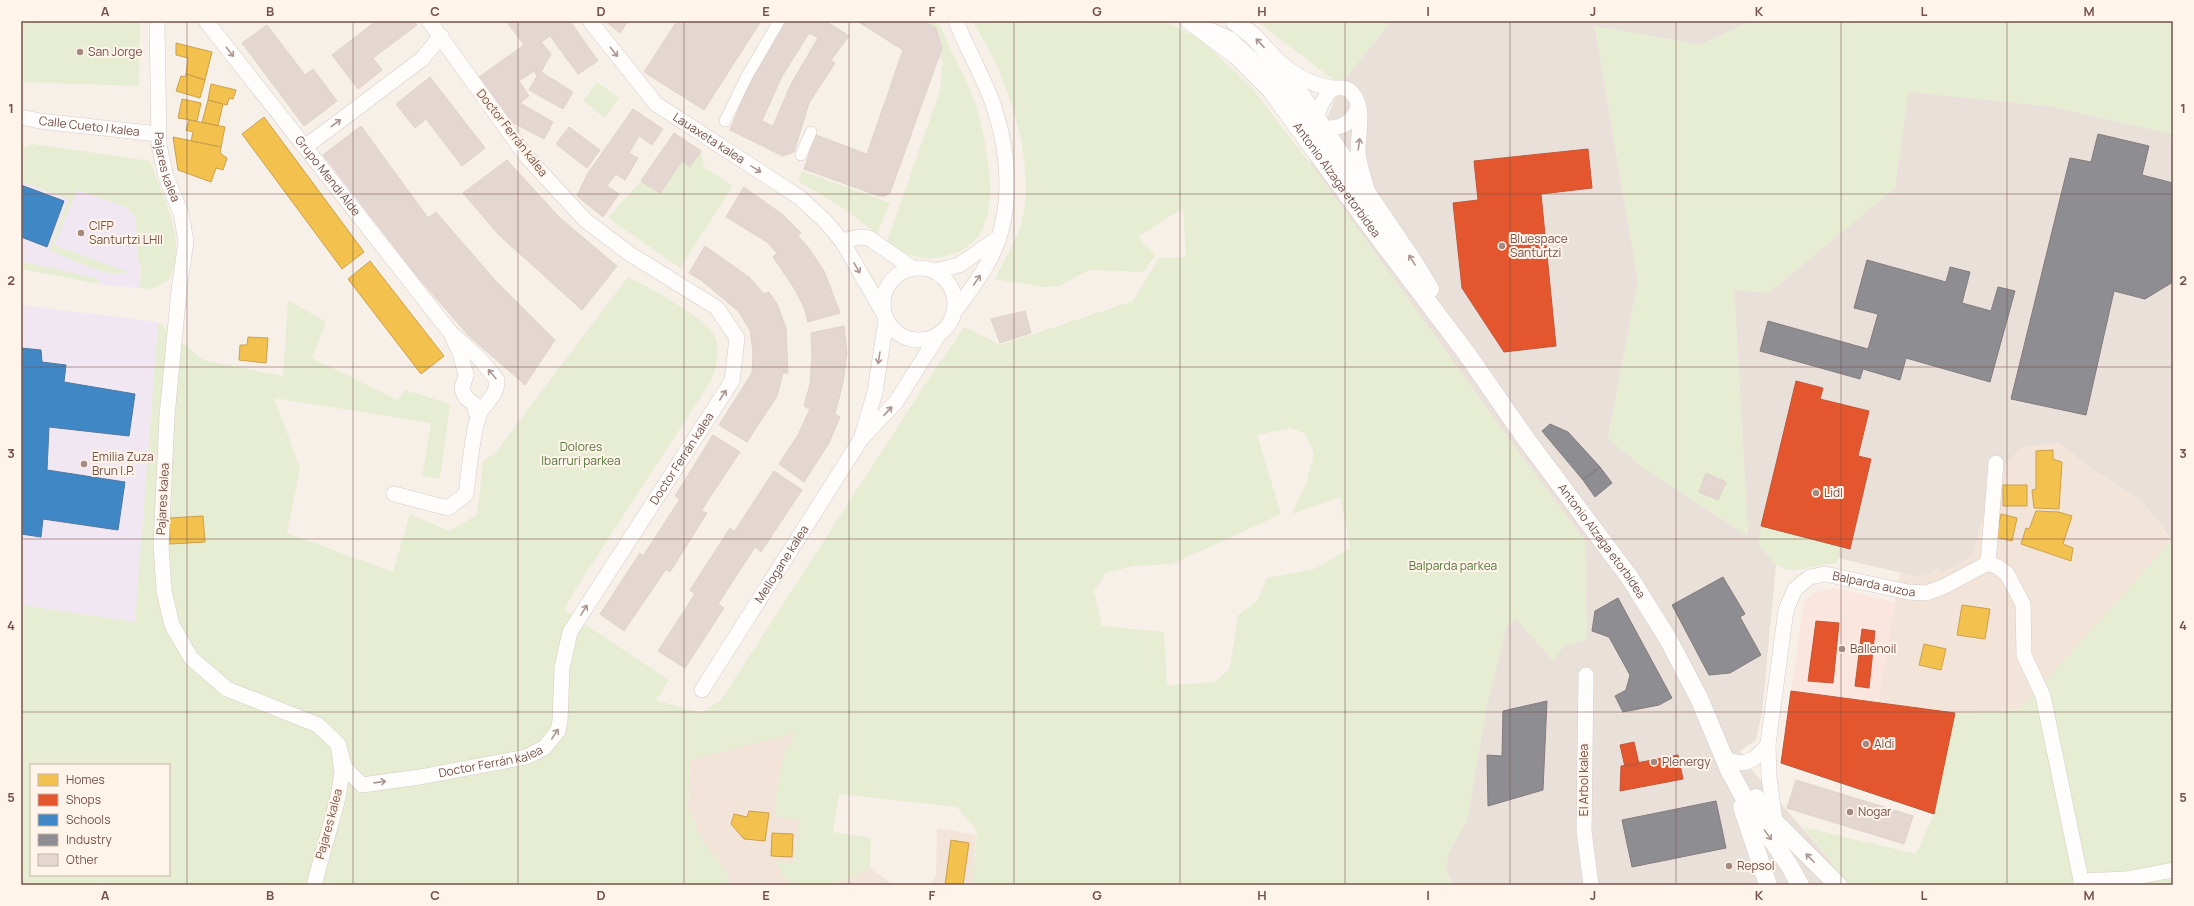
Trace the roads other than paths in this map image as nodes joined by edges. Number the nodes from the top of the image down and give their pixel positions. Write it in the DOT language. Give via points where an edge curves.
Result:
graph roads {
  1 [pos="157,21"];
  2 [pos="206,21"];
  3 [pos="429,21"];
  4 [pos="590,21"];
  5 [pos="779,21"];
  6 [pos="1190,21"];
  7 [pos="1234,21"];
  8 [pos="956,22"];
  9 [pos="441,36"];
  10 [pos="1276,61"];
  11 [pos="1333,88"];
  12 [pos="1358,107"];
  13 [pos="21,118"];
  14 [pos="725,121"];
  15 [pos="1319,125"];
  16 [pos="811,132"];
  17 [pos="158,134"];
  18 [pos="305,147"];
  19 [pos="801,155"];
  20 [pos="1369,195"];
  21 [pos="1371,227"];
  22 [pos="998,238"];
  23 [pos="842,241"];
  24 [pos="912,268"];
  25 [pos="935,271"];
  26 [pos="954,312"];
  27 [pos="885,317"];
  28 [pos="450,332"];
  29 [pos="939,334"];
  30 [pos="1467,354"];
  31 [pos="478,419"];
  32 [pos="861,439"];
  33 [pos="1996,463"];
  34 [pos="394,494"];
  35 [pos="1988,564"];
  36 [pos="1586,675"];
  37 [pos="702,690"];
  38 [pos="338,744"];
  39 [pos="1768,744"];
  40 [pos="1753,760"];
  41 [pos="1731,767"];
  42 [pos="1769,777"];
  43 [pos="362,785"];
  44 [pos="338,798"];
  45 [pos="1775,822"];
  46 [pos="2173,870"];
  47 [pos="2082,883"];
  48 [pos="314,885"];
  49 [pos="1591,885"];
  50 [pos="1768,885"];
  51 [pos="1800,885"];
  52 [pos="1838,885"];
  1 -- 17 [label="street, Pajares kalea"];
  2 -- 18 [label="street, Grupo Mendi Alde, one-way"];
  3 -- 9 [label="street, Doctor Ferrán kalea"];
  4 -- 23 [label="street, Lauaxeta kalea, one-way" via="656,104 799,197"];
  5 -- 14 [label="street" via="731,103"];
  6 -- 15 [label="street" via="1230,39 1270,76 1309,126"];
  6 -- 21 [label="street, Antonio Alzaga etorbidea" via="1237,56 1271,90"];
  10 -- 7 [label="street, Antonio Alzaga etorbidea, one-way" via="1253,36"];
  8 -- 22 [label="street" via="994,107 1003,138 1007,193"];
  18 -- 9 [label="street, one-way" via="422,59"];
  43 -- 9 [label="street, Doctor Ferrán kalea, one-way" via="526,757 544,748 558,731 562,668 570,632 732,381 737,338 717,308 630,254 585,220 527,157"];
  10 -- 11 [label="street" via="1310,81"];
  10 -- 15 [label="street, Antonio Alzaga etorbidea"];
  11 -- 12 [label="street" via="1341,87 1348,90 1355,97"];
  11 -- 15 [label="street" via="1325,97"];
  12 -- 15 [label="street" via="1355,116 1345,125 1333,128"];
  20 -- 12 [label="street, one-way" via="1358,150 1361,129"];
  13 -- 17 [label="street, Calle Cueto I kalea"];
  15 -- 20 [label="street, Antonio Alzaga etorbidea"];
  15 -- 21 [label="street" via="1322,146 1367,208"];
  16 -- 19 [label="street" via="809,145"];
  17 -- 38 [label="street, Pajares kalea" via="161,160 181,213 186,241 167,416 161,545 164,591 172,625 191,658 227,689 318,725"];
  18 -- 28 [label="street, Grupo Mendi Alde"];
  30 -- 20 [label="street, Antonio Alzaga etorbidea, one-way" via="1413,261"];
  21 -- 30 [label="street, Antonio Alzaga etorbidea"];
  22 -- 25 [label="street" via="960,265"];
  26 -- 22 [label="street, one-way" via="980,275"];
  23 -- 24 [label="street" via="859,237 868,238"];
  23 -- 27 [label="street, Lauaxeta kalea, one-way"];
  24 -- 25 [label="street"];
  24 -- 27 [label="street" via="900,272 891,280 882,302"];
  25 -- 26 [label="street" via="945,278 952,288"];
  26 -- 29 [label="street" via="949,324"];
  27 -- 29 [label="street" via="897,333 907,338 918,340"];
  27 -- 32 [label="street, Mellogane kalea, one-way" via="874,392"];
  28 -- 31 [label="street, Grupo Mendi Alde" via="460,353 466,375 462,389 466,398 474,404"];
  31 -- 28 [label="street, Grupo Mendi Alde, one-way" via="483,406 497,390 497,380 479,358"];
  32 -- 29 [label="street, Mellogane kalea, one-way" via="896,402"];
  30 -- 41 [label="street, Antonio Alzaga etorbidea" via="1526,439 1630,578 1668,639"];
  31 -- 34 [label="street, Grupo Mendi Alde" via="466,494 448,508"];
  32 -- 37 [label="street, Mellogane kalea"];
  33 -- 35 [label="street"];
  35 -- 39 [label="street, Balparda auzoa" via="1926,593 1908,592 1825,574 1810,577 1800,584 1791,594 1786,610"];
  35 -- 47 [label="street" via="2006,573 2023,604 2024,655 2043,696"];
  36 -- 49 [label="street, El Arbol kalea" via="1584,831"];
  38 -- 43 [label="street" via="345,768"];
  38 -- 44 [label="street, Pajares kalea" via="342,772"];
  39 -- 40 [label="street"];
  39 -- 42 [label="street, Balparda auzoa"];
  40 -- 41 [label="street"];
  40 -- 42 [label="street"];
  41 -- 45 [label="street"];
  41 -- 50 [label="street"];
  41 -- 51 [label="street, one-way" via="1750,808 1789,864"];
  42 -- 45 [label="street, Balparda auzoa"];
  43 -- 44 [label="street, Doctor Ferrán kalea"];
  44 -- 48 [label="street, Pajares kalea"];
  52 -- 45 [label="street, one-way"];
  46 -- 47 [label="street" via="2126,879"];
}
